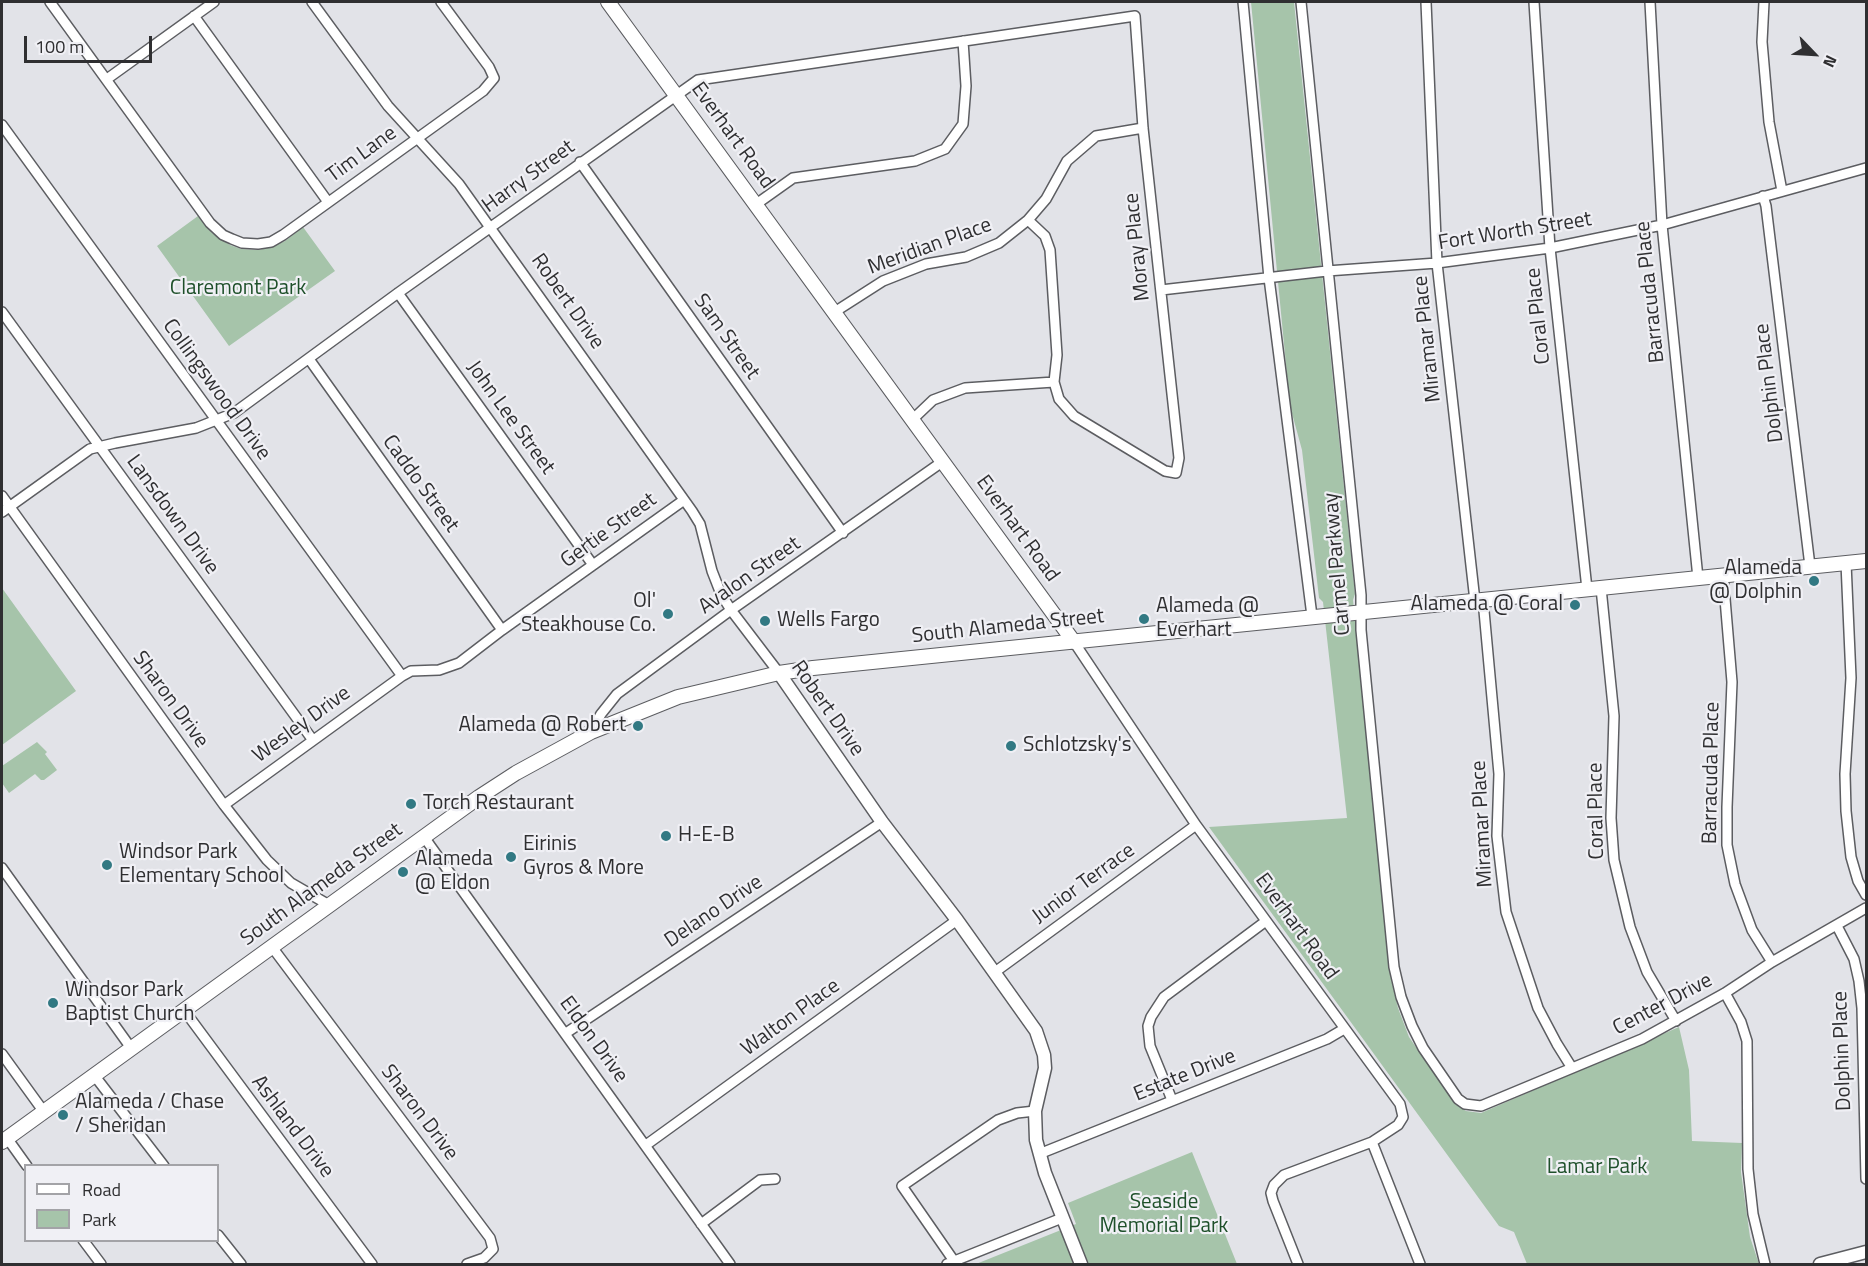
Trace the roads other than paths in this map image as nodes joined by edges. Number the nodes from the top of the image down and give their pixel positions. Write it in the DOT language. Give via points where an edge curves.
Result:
graph roads {
  1 [pos="50,2"];
  2 [pos="214,2"];
  3 [pos="312,2"];
  4 [pos="441,2"];
  5 [pos="608,2"];
  6 [pos="1243,2"];
  7 [pos="1301,2"];
  8 [pos="1426,2"];
  9 [pos="1534,2"];
  10 [pos="1650,2"];
  11 [pos="1764,2"];
  12 [pos="194,16"];
  13 [pos="1135,16"];
  14 [pos="963,41"];
  15 [pos="107,79"];
  16 [pos="675,95"];
  17 [pos="2,125"];
  18 [pos="1143,128"];
  19 [pos="418,137"];
  20 [pos="580,162"];
  21 [pos="1866,168"];
  22 [pos="1782,191"];
  23 [pos="1763,196"];
  24 [pos="328,202"];
  25 [pos="755,205"];
  26 [pos="1028,220"];
  27 [pos="1662,225"];
  28 [pos="490,228"];
  29 [pos="1550,248"];
  30 [pos="1437,263"];
  31 [pos="1328,271"];
  32 [pos="1269,278"];
  33 [pos="1161,290"];
  34 [pos="398,293"];
  35 [pos="2,312"];
  36 [pos="833,313"];
  37 [pos="309,358"];
  38 [pos="1054,382"];
  39 [pos="912,420"];
  40 [pos="217,422"];
  41 [pos="100,446"];
  42 [pos="942,462"];
  43 [pos="2,496"];
  44 [pos="684,500"];
  45 [pos="5,510"];
  46 [pos="843,533"];
  47 [pos="1866,561"];
  48 [pos="1846,563"];
  49 [pos="593,565"];
  50 [pos="1810,566"];
  51 [pos="1723,575"];
  52 [pos="1698,578"];
  53 [pos="1594,588"];
  54 [pos="1479,600"];
  55 [pos="731,610"];
  56 [pos="1361,612"];
  57 [pos="1312,616"];
  58 [pos="502,630"];
  59 [pos="1074,642"];
  60 [pos="779,673"];
  61 [pos="402,675"];
  62 [pos="591,732"];
  63 [pos="312,739"];
  64 [pos="224,805"];
  65 [pos="882,822"];
  66 [pos="1196,825"];
  67 [pos="424,837"];
  68 [pos="2,868"];
  69 [pos="1866,895"];
  70 [pos="329,905"];
  71 [pos="1866,908"];
  72 [pos="957,920"];
  73 [pos="1266,921"];
  74 [pos="1837,926"];
  75 [pos="272,946"];
  76 [pos="1772,962"];
  77 [pos="994,972"];
  78 [pos="1725,993"];
  79 [pos="184,1010"];
  80 [pos="1676,1021"];
  81 [pos="1344,1029"];
  82 [pos="566,1033"];
  83 [pos="132,1048"];
  84 [pos="2,1054"];
  85 [pos="1572,1068"];
  86 [pos="94,1075"];
  87 [pos="1173,1100"];
  88 [pos="1465,1104"];
  89 [pos="1035,1111"];
  90 [pos="44,1112"];
  91 [pos="4,1140"];
  92 [pos="1372,1142"];
  93 [pos="646,1145"];
  94 [pos="1039,1155"];
  95 [pos="25,1164"];
  96 [pos="162,1164"];
  97 [pos="775,1179"];
  98 [pos="1866,1179"];
  99 [pos="1062,1218"];
  100 [pos="701,1224"];
  101 [pos="219,1236"];
  102 [pos="84,1242"];
  103 [pos="1866,1251"];
  104 [pos="951,1263"];
  105 [pos="101,1264"];
  106 [pos="241,1264"];
  107 [pos="372,1264"];
  108 [pos="467,1264"];
  109 [pos="730,1264"];
  110 [pos="1081,1264"];
  111 [pos="1298,1264"];
  112 [pos="1420,1264"];
  113 [pos="1765,1264"];
  114 [pos="1820,1264"];
  1 -- 15 [label="street"];
  2 -- 12 [label="street"];
  3 -- 19 [label="street, Robert Drive" via="388,106"];
  4 -- 19 [label="street, Tim Lane" via="494,78 483,91"];
  5 -- 16 [label="main road, Everhart Road"];
  6 -- 32 [label="street, Carmel Parkway"];
  7 -- 31 [label="street, Carmel Parkway"];
  8 -- 30 [label="street, Miramar Place"];
  9 -- 29 [label="street, Coral Place"];
  10 -- 27 [label="street, Barracuda Place"];
  11 -- 22 [label="street" via="1762,42 1769,122"];
  12 -- 15 [label="street"];
  12 -- 24 [label="street"];
  13 -- 14 [label="street, Harry Street"];
  13 -- 18 [label="street, Moray Place"];
  14 -- 16 [label="street, Harry Street" via="698,80"];
  14 -- 25 [label="street" via="963,124 945,149 915,160 793,178"];
  15 -- 24 [label="street, Tim Lane" via="210,223 223,235 242,243 270,242"];
  16 -- 20 [label="street, Harry Street"];
  16 -- 25 [label="main road, Everhart Road"];
  17 -- 40 [label="street, Collingswood Drive"];
  18 -- 26 [label="street, Meridian Place" via="1096,136 1067,161 1046,199"];
  18 -- 33 [label="street, Moray Place"];
  19 -- 24 [label="street, Tim Lane"];
  19 -- 28 [label="street, Robert Drive" via="446,167"];
  20 -- 28 [label="street, Harry Street"];
  20 -- 46 [label="street, Sam Street"];
  21 -- 22 [label="street, Fort Worth Street"];
  22 -- 23 [label="street, Fort Worth Street"];
  23 -- 27 [label="street, Fort Worth Street"];
  23 -- 50 [label="street, Dolphin Place"];
  25 -- 36 [label="main road, Everhart Road"];
  26 -- 36 [label="street, Meridian Place" via="999,243 966,257 926,264 883,281"];
  26 -- 38 [label="street" via="1045,236 1050,250 1058,355"];
  27 -- 29 [label="street, Fort Worth Street"];
  27 -- 52 [label="street, Barracuda Place"];
  28 -- 34 [label="street, Harry Street"];
  28 -- 44 [label="street, Robert Drive"];
  29 -- 30 [label="street, Fort Worth Street"];
  29 -- 53 [label="street, Coral Place"];
  30 -- 31 [label="street, Fort Worth Street"];
  30 -- 54 [label="street, Miramar Place"];
  31 -- 32 [label="street, Fort Worth Street"];
  31 -- 56 [label="street, Carmel Parkway"];
  32 -- 33 [label="street, Fort Worth Street"];
  32 -- 57 [label="street, Carmel Parkway"];
  33 -- 38 [label="street, Moray Place" via="1179,458 1176,473 1165,471 1074,416 1059,399"];
  34 -- 37 [label="street, Harry Street"];
  34 -- 49 [label="street, John Lee Street"];
  35 -- 41 [label="street, Lansdown Drive"];
  36 -- 39 [label="main road, Everhart Road"];
  37 -- 40 [label="street, Harry Street"];
  37 -- 58 [label="street, Caddo Street"];
  38 -- 39 [label="street" via="965,388 933,400"];
  39 -- 42 [label="main road, Everhart Road"];
  40 -- 41 [label="street, Harry Street"];
  40 -- 61 [label="street, Collingswood Drive"];
  41 -- 45 [label="street, Harry Street" via="79,456"];
  41 -- 63 [label="street, Lansdown Drive"];
  42 -- 46 [label="street, Avalon Street"];
  42 -- 59 [label="main road, Everhart Road"];
  43 -- 45 [label="street, Sharon Drive"];
  44 -- 49 [label="street, Gertie Street"];
  44 -- 55 [label="street, Robert Drive" via="700,524 712,571"];
  45 -- 64 [label="street, Sharon Drive"];
  46 -- 55 [label="street, Avalon Street"];
  47 -- 48 [label="main road, South Alameda Street"];
  48 -- 50 [label="main road, South Alameda Street"];
  48 -- 69 [label="street" via="1851,678 1846,811 1851,858"];
  49 -- 58 [label="street, Gertie Street"];
  50 -- 51 [label="main road, South Alameda Street"];
  51 -- 52 [label="main road, South Alameda Street"];
  51 -- 76 [label="street, Barracuda Place" via="1732,682 1727,845 1735,884 1752,930"];
  52 -- 53 [label="main road, South Alameda Street"];
  53 -- 54 [label="main road, South Alameda Street"];
  53 -- 80 [label="street, Coral Place" via="1614,716 1614,860 1630,927 1647,972"];
  54 -- 56 [label="main road, South Alameda Street"];
  54 -- 85 [label="street, Miramar Place" via="1499,774 1497,836 1506,912 1538,1008"];
  55 -- 60 [label="street, Robert Drive"];
  55 -- 62 [label="street, Avalon Street" via="617,694"];
  56 -- 57 [label="main road, South Alameda Street"];
  56 -- 88 [label="street, Carmel Parkway" via="1394,967 1412,1026 1438,1072"];
  57 -- 59 [label="main road, South Alameda Street"];
  58 -- 61 [label="street, Gertie Street" via="459,663"];
  59 -- 60 [label="main road, South Alameda Street"];
  59 -- 66 [label="street, Everhart Road"];
  60 -- 62 [label="main road, South Alameda Street" via="678,697"];
  60 -- 65 [label="street, Robert Drive"];
  61 -- 63 [label="street, Wesley Drive"];
  62 -- 67 [label="main road, South Alameda Street" via="516,773"];
  63 -- 64 [label="street, Wesley Drive"];
  64 -- 70 [label="street, Sharon Drive" via="277,872"];
  65 -- 72 [label="street, Robert Drive"];
  65 -- 82 [label="street, Delano Drive"];
  66 -- 73 [label="street, Everhart Road"];
  66 -- 77 [label="street, Junior Terrace"];
  67 -- 70 [label="main road, South Alameda Street"];
  67 -- 82 [label="street, Eldon Drive"];
  68 -- 83 [label="street"];
  70 -- 75 [label="main road, South Alameda Street"];
  71 -- 74 [label="street, Center Drive"];
  72 -- 77 [label="street, Robert Drive"];
  72 -- 93 [label="street, Walton Place"];
  73 -- 81 [label="street, Everhart Road"];
  73 -- 87 [label="street" via="1164,998 1151,1017 1150,1046"];
  74 -- 76 [label="street, Center Drive"];
  74 -- 98 [label="street, Dolphin Place" via="1854,959 1859,981"];
  75 -- 79 [label="main road, South Alameda Street"];
  75 -- 108 [label="street, Sharon Drive" via="490,1238 493,1249 484,1258"];
  76 -- 78 [label="street, Center Drive"];
  77 -- 89 [label="street, Robert Drive" via="1041,1043 1045,1068"];
  78 -- 80 [label="street, Center Drive"];
  78 -- 113 [label="street" via="1747,1041 1748,1169 1753,1214"];
  79 -- 83 [label="main road, South Alameda Street"];
  79 -- 107 [label="street, Ashland Drive"];
  80 -- 85 [label="street, Center Drive"];
  81 -- 87 [label="street, Estate Drive"];
  81 -- 92 [label="street, Everhart Road" via="1400,1104 1403,1117 1398,1125"];
  82 -- 93 [label="street, Eldon Drive"];
  83 -- 86 [label="main road, South Alameda Street"];
  84 -- 90 [label="street"];
  85 -- 88 [label="street, Center Drive" via="1481,1106"];
  86 -- 90 [label="main road, South Alameda Street"];
  86 -- 96 [label="street"];
  87 -- 94 [label="street, Estate Drive"];
  89 -- 94 [label="street, Robert Drive"];
  89 -- 104 [label="street" via="998,1120 902,1186"];
  90 -- 91 [label="main road, South Alameda Street"];
  91 -- 95 [label="street"];
  92 -- 111 [label="street" via="1284,1175 1274,1185 1273,1201"];
  92 -- 112 [label="street"];
  93 -- 100 [label="street, Eldon Drive"];
  94 -- 99 [label="street, Robert Drive"];
  97 -- 100 [label="street" via="760,1180"];
  99 -- 104 [label="street"];
  99 -- 110 [label="street, Robert Drive"];
  100 -- 109 [label="street, Eldon Drive"];
  101 -- 106 [label="street"];
  102 -- 105 [label="street"];
  103 -- 114 [label="street"];
}
